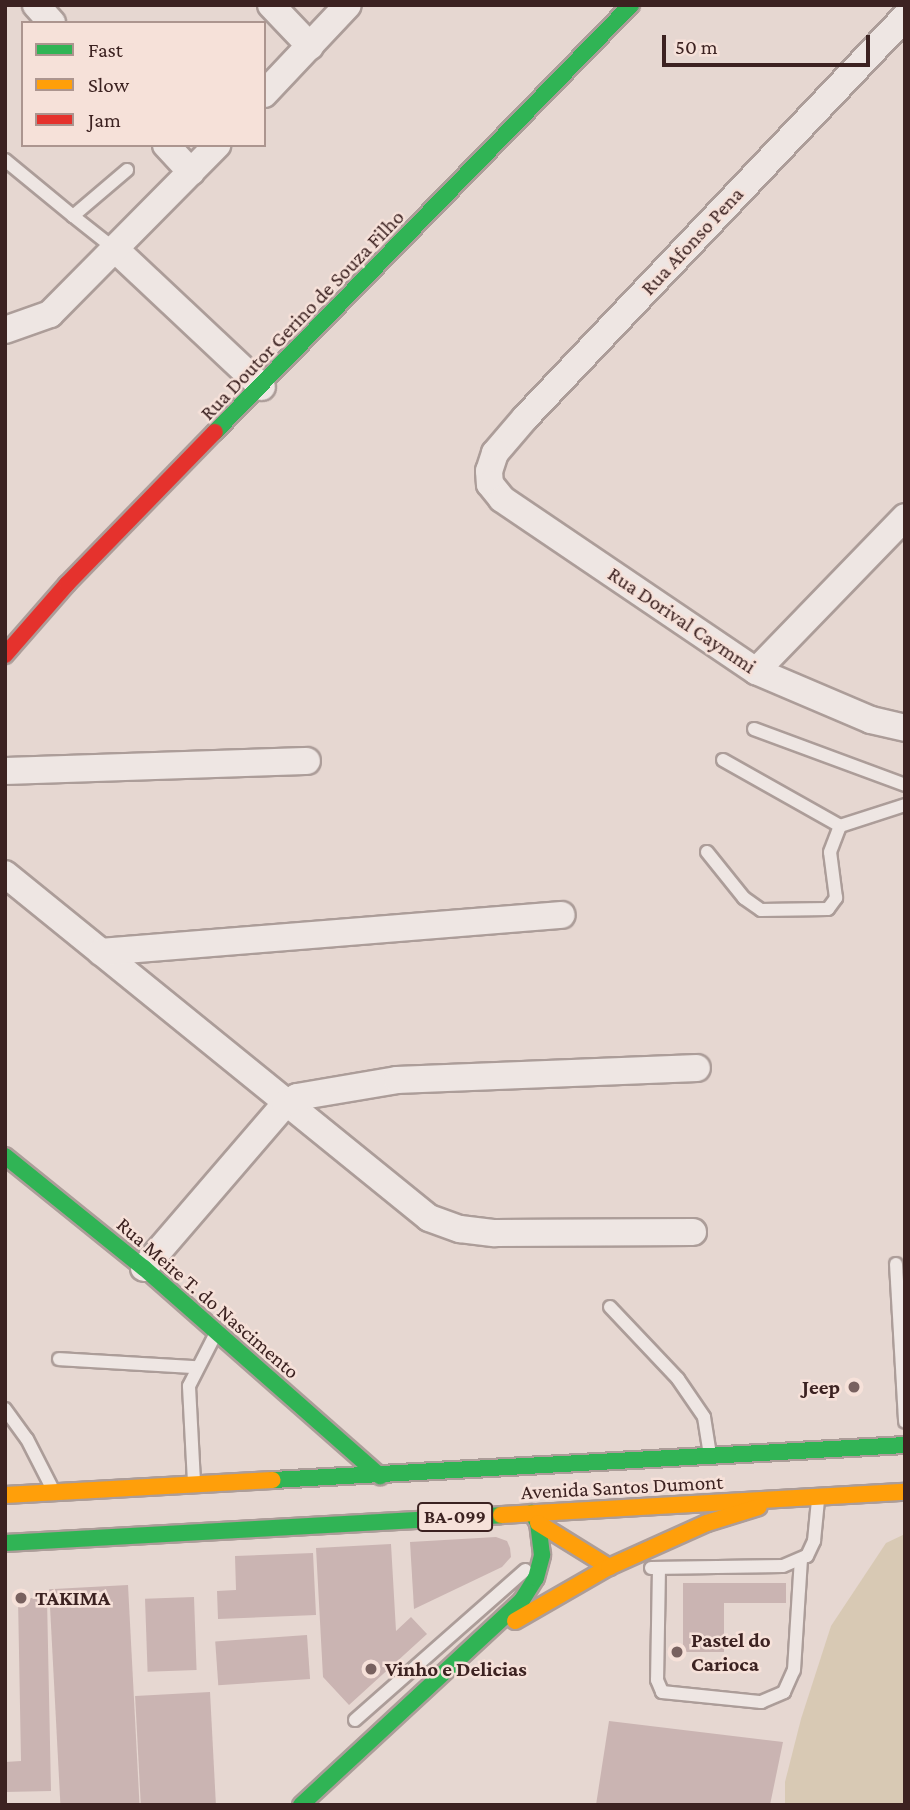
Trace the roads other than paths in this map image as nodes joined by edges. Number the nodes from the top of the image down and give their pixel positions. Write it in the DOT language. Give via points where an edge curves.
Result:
graph roads {
  1 [pos="36,5"];
  2 [pos="271,5"];
  3 [pos="348,5"];
  4 [pos="631,5"];
  5 [pos="905,17"];
  6 [pos="50,21"];
  7 [pos="310,46"];
  8 [pos="266,92"];
  9 [pos="168,147"];
  10 [pos="215,147"];
  11 [pos="5,160"];
  12 [pos="127,170"];
  13 [pos="191,172"];
  14 [pos="73,216"];
  15 [pos="116,250"];
  16 [pos="5,330"];
  17 [pos="262,387"];
  18 [pos="489,471"];
  19 [pos="905,517"];
  20 [pos="5,654"];
  21 [pos="756,671"];
  22 [pos="905,727"];
  23 [pos="754,729"];
  24 [pos="723,760"];
  25 [pos="307,761"];
  26 [pos="5,771"];
  27 [pos="905,785"];
  28 [pos="905,805"];
  29 [pos="840,826"];
  30 [pos="707,852"];
  31 [pos="5,874"];
  32 [pos="562,915"];
  33 [pos="101,952"];
  34 [pos="697,1069"];
  35 [pos="285,1104"];
  36 [pos="5,1156"];
  37 [pos="692,1232"];
  38 [pos="896,1264"];
  39 [pos="144,1268"];
  40 [pos="610,1307"];
  41 [pos="217,1332"];
  42 [pos="59,1359"];
  43 [pos="195,1367"];
  44 [pos="5,1409"];
  45 [pos="905,1422"];
  46 [pos="905,1445"];
  47 [pos="711,1456"];
  48 [pos="380,1476"];
  49 [pos="194,1486"];
  50 [pos="905,1492"];
  51 [pos="54,1493"];
  52 [pos="5,1495"];
  53 [pos="860,1495"];
  54 [pos="819,1497"];
  55 [pos="788,1499"];
  56 [pos="905,1507"];
  57 [pos="535,1518"];
  58 [pos="5,1543"];
  59 [pos="542,1555"];
  60 [pos="801,1559"];
  61 [pos="609,1567"];
  62 [pos="659,1568"];
  63 [pos="484,1640"];
  64 [pos="355,1720"];
  65 [pos="301,1805"];
  1 -- 6 [label="street"];
  2 -- 7 [label="street"];
  3 -- 7 [label="street"];
  4 -- 17 [label="main road, Rua Doutor Gerino de Souza Filho"];
  5 -- 18 [label="street, Rua Afonso Pena" via="525,418 495,453"];
  7 -- 8 [label="street"];
  9 -- 13 [label="street"];
  10 -- 13 [label="street"];
  11 -- 14 [label="lane"];
  12 -- 14 [label="lane"];
  13 -- 15 [label="street"];
  14 -- 15 [label="lane"];
  15 -- 16 [label="street" via="50,314"];
  15 -- 17 [label="street"];
  17 -- 20 [label="main road, Rua Doutor Gerino de Souza Filho" via="67,584"];
  18 -- 21 [label="street, Rua Dorival Caymmi" via="490,484 502,499"];
  19 -- 21 [label="street"];
  21 -- 22 [label="street, Rua Dorival Caymmi" via="871,720"];
  23 -- 27 [label="lane"];
  24 -- 29 [label="lane"];
  25 -- 26 [label="street"];
  28 -- 29 [label="lane"];
  29 -- 30 [label="lane" via="830,852 836,898 828,909 761,910 744,898"];
  31 -- 33 [label="street"];
  32 -- 33 [label="street"];
  33 -- 35 [label="street"];
  34 -- 35 [label="street" via="397,1080 312,1092"];
  35 -- 37 [label="street" via="386,1186 443,1225 495,1233"];
  35 -- 39 [label="street"];
  36 -- 39 [label="main road, Rua Meire T. do Nascimento"];
  38 -- 45 [label="lane"];
  39 -- 41 [label="main road, Rua Meire T. do Nascimento"];
  40 -- 47 [label="lane" via="678,1379 704,1417"];
  41 -- 43 [label="lane"];
  41 -- 48 [label="main road, Rua Meire T. do Nascimento"];
  42 -- 43 [label="lane"];
  43 -- 49 [label="lane" via="188,1386"];
  44 -- 51 [label="lane" via="27,1439"];
  46 -- 47 [label="main road, Avenida Santos Dumont / BA-099"];
  47 -- 48 [label="main road, Avenida Santos Dumont / BA-099"];
  48 -- 49 [label="main road, Avenida Santos Dumont / BA-099"];
  49 -- 51 [label="main road, Avenida Santos Dumont / BA-099"];
  50 -- 53 [label="main road, Avenida Santos Dumont / BA-099"];
  51 -- 52 [label="main road, Avenida Santos Dumont / BA-099"];
  53 -- 54 [label="main road, Avenida Santos Dumont / BA-099"];
  53 -- 56 [label="main road"];
  54 -- 55 [label="main road, Avenida Santos Dumont / BA-099"];
  54 -- 60 [label="lane" via="814,1541"];
  55 -- 57 [label="main road, Avenida Santos Dumont / BA-099"];
  55 -- 61 [label="main road" via="708,1524"];
  57 -- 58 [label="main road, Avenida Santos Dumont / BA-099"];
  57 -- 59 [label="main road"];
  57 -- 61 [label="main road"];
  59 -- 63 [label="main road" via="536,1578 522,1600"];
  59 -- 64 [label="lane"];
  60 -- 62 [label="lane" via="783,1566"];
  60 -- 62 [label="lane" via="794,1670 784,1692 761,1702 662,1692 657,1680"];
  61 -- 62 [label="lane"];
  61 -- 63 [label="main road"];
  63 -- 65 [label="main road"];
}
